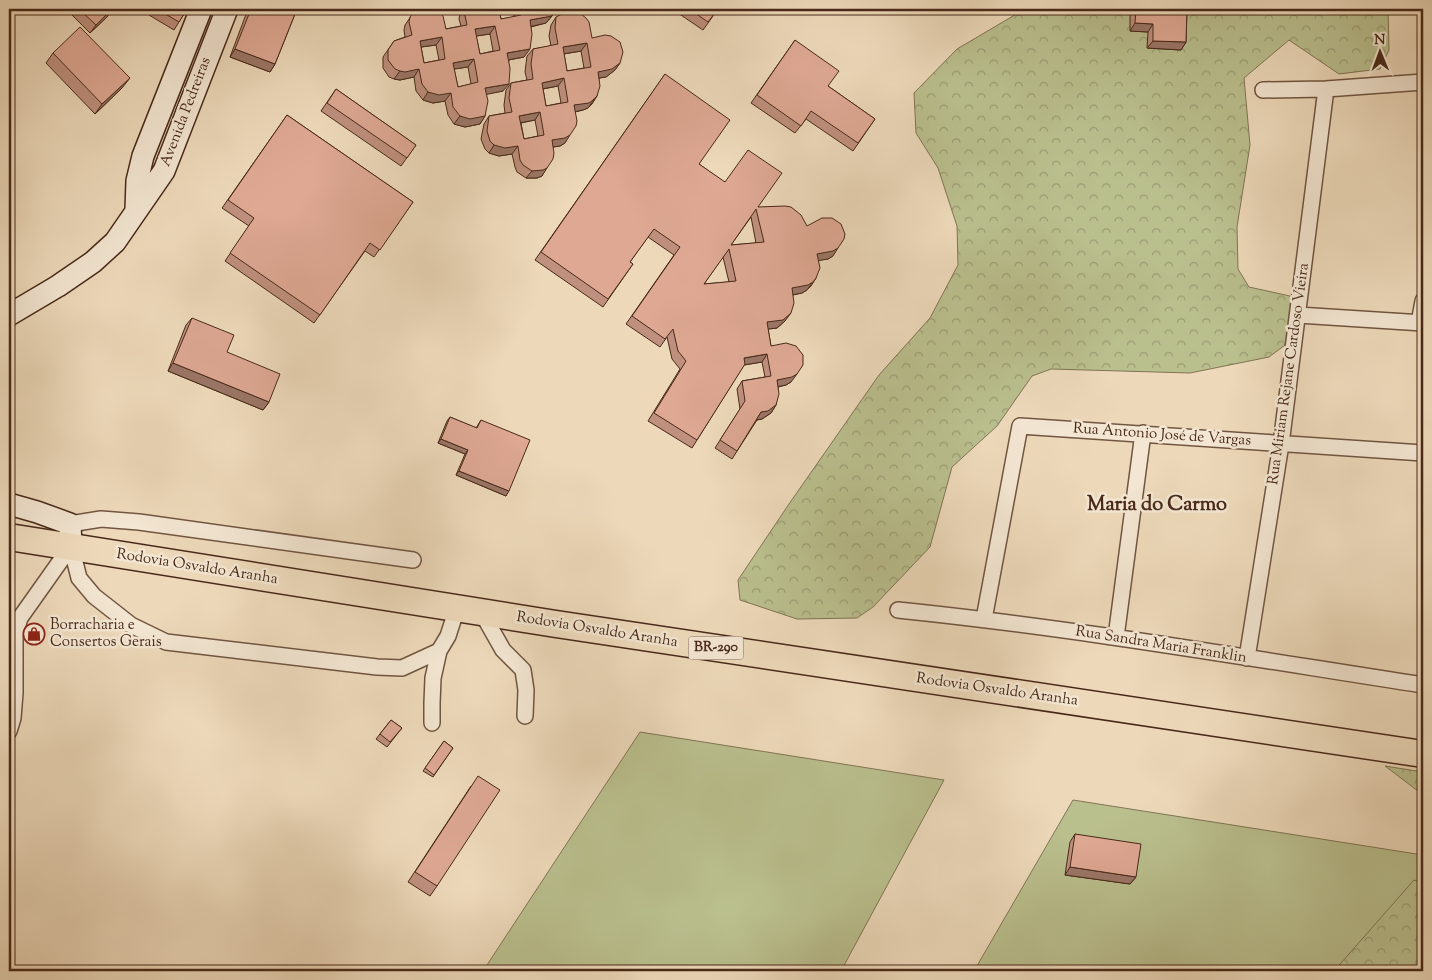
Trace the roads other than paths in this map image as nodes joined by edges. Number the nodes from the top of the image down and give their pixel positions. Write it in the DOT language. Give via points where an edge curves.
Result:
graph roads {
  1 [pos="201,9"];
  2 [pos="227,9"];
  3 [pos="1423,82"];
  4 [pos="1326,89"];
  5 [pos="1263,90"];
  6 [pos="164,102"];
  7 [pos="188,110"];
  8 [pos="136,210"];
  9 [pos="1423,301"];
  10 [pos="9,315"];
  11 [pos="1298,316"];
  12 [pos="1421,323"];
  13 [pos="1143,433"];
  14 [pos="1281,444"];
  15 [pos="1423,453"];
  16 [pos="9,504"];
  17 [pos="70,535"];
  18 [pos="9,537"];
  19 [pos="413,560"];
  20 [pos="898,610"];
  21 [pos="470,611"];
  22 [pos="14,617"];
  23 [pos="984,619"];
  24 [pos="1116,637"];
  25 [pos="439,651"];
  26 [pos="1247,658"];
  27 [pos="1423,685"];
  28 [pos="525,716"];
  29 [pos="432,723"];
  30 [pos="9,731"];
  31 [pos="1423,754"];
  1 -- 6 [label="main road, Avenida Pedreiras"];
  2 -- 7 [label="main road, Avenida Pedreiras"];
  3 -- 4 [label="street"];
  4 -- 5 [label="street"];
  4 -- 11 [label="street, Rua Miriam Rejane Cardoso Vieira"];
  6 -- 7 [label="main road"];
  6 -- 8 [label="main road, Avenida Pedreiras" via="142,156"];
  7 -- 8 [label="main road, Avenida Pedreiras" via="164,171"];
  8 -- 10 [label="main road, Avenida Pedreiras" via="115,242 93,262"];
  9 -- 12 [label="street"];
  11 -- 12 [label="street"];
  11 -- 14 [label="street, Rua Miriam Rejane Cardoso Vieira"];
  13 -- 14 [label="street, Rua Antonio José de Vargas"];
  13 -- 23 [label="street, Rua Antonio José de Vargas" via="1020,426"];
  13 -- 24 [label="street"];
  14 -- 15 [label="street, Rua Antonio José de Vargas"];
  14 -- 26 [label="street, Rua Miriam Rejane Cardoso Vieira"];
  16 -- 17 [label="main road" via="37,512"];
  17 -- 18 [label="highway, Rodovia Osvaldo Aranha / BR-290"];
  17 -- 19 [label="street" via="101,519"];
  17 -- 21 [label="highway, Rodovia Osvaldo Aranha / BR-290"];
  17 -- 22 [label="street"];
  17 -- 25 [label="street" via="79,578 94,596 131,625 166,642 394,668 402,668"];
  20 -- 23 [label="street, Rua Sandra Maria Franklin"];
  21 -- 25 [label="street"];
  21 -- 28 [label="street" via="522,670 526,690"];
  21 -- 31 [label="highway, Rodovia Osvaldo Aranha / BR-290"];
  22 -- 30 [label="street" via="16,693"];
  23 -- 24 [label="street, Rua Sandra Maria Franklin"];
  24 -- 26 [label="street, Rua Sandra Maria Franklin"];
  25 -- 29 [label="street"];
  26 -- 27 [label="street, Rua Sandra Maria Franklin"];
}
